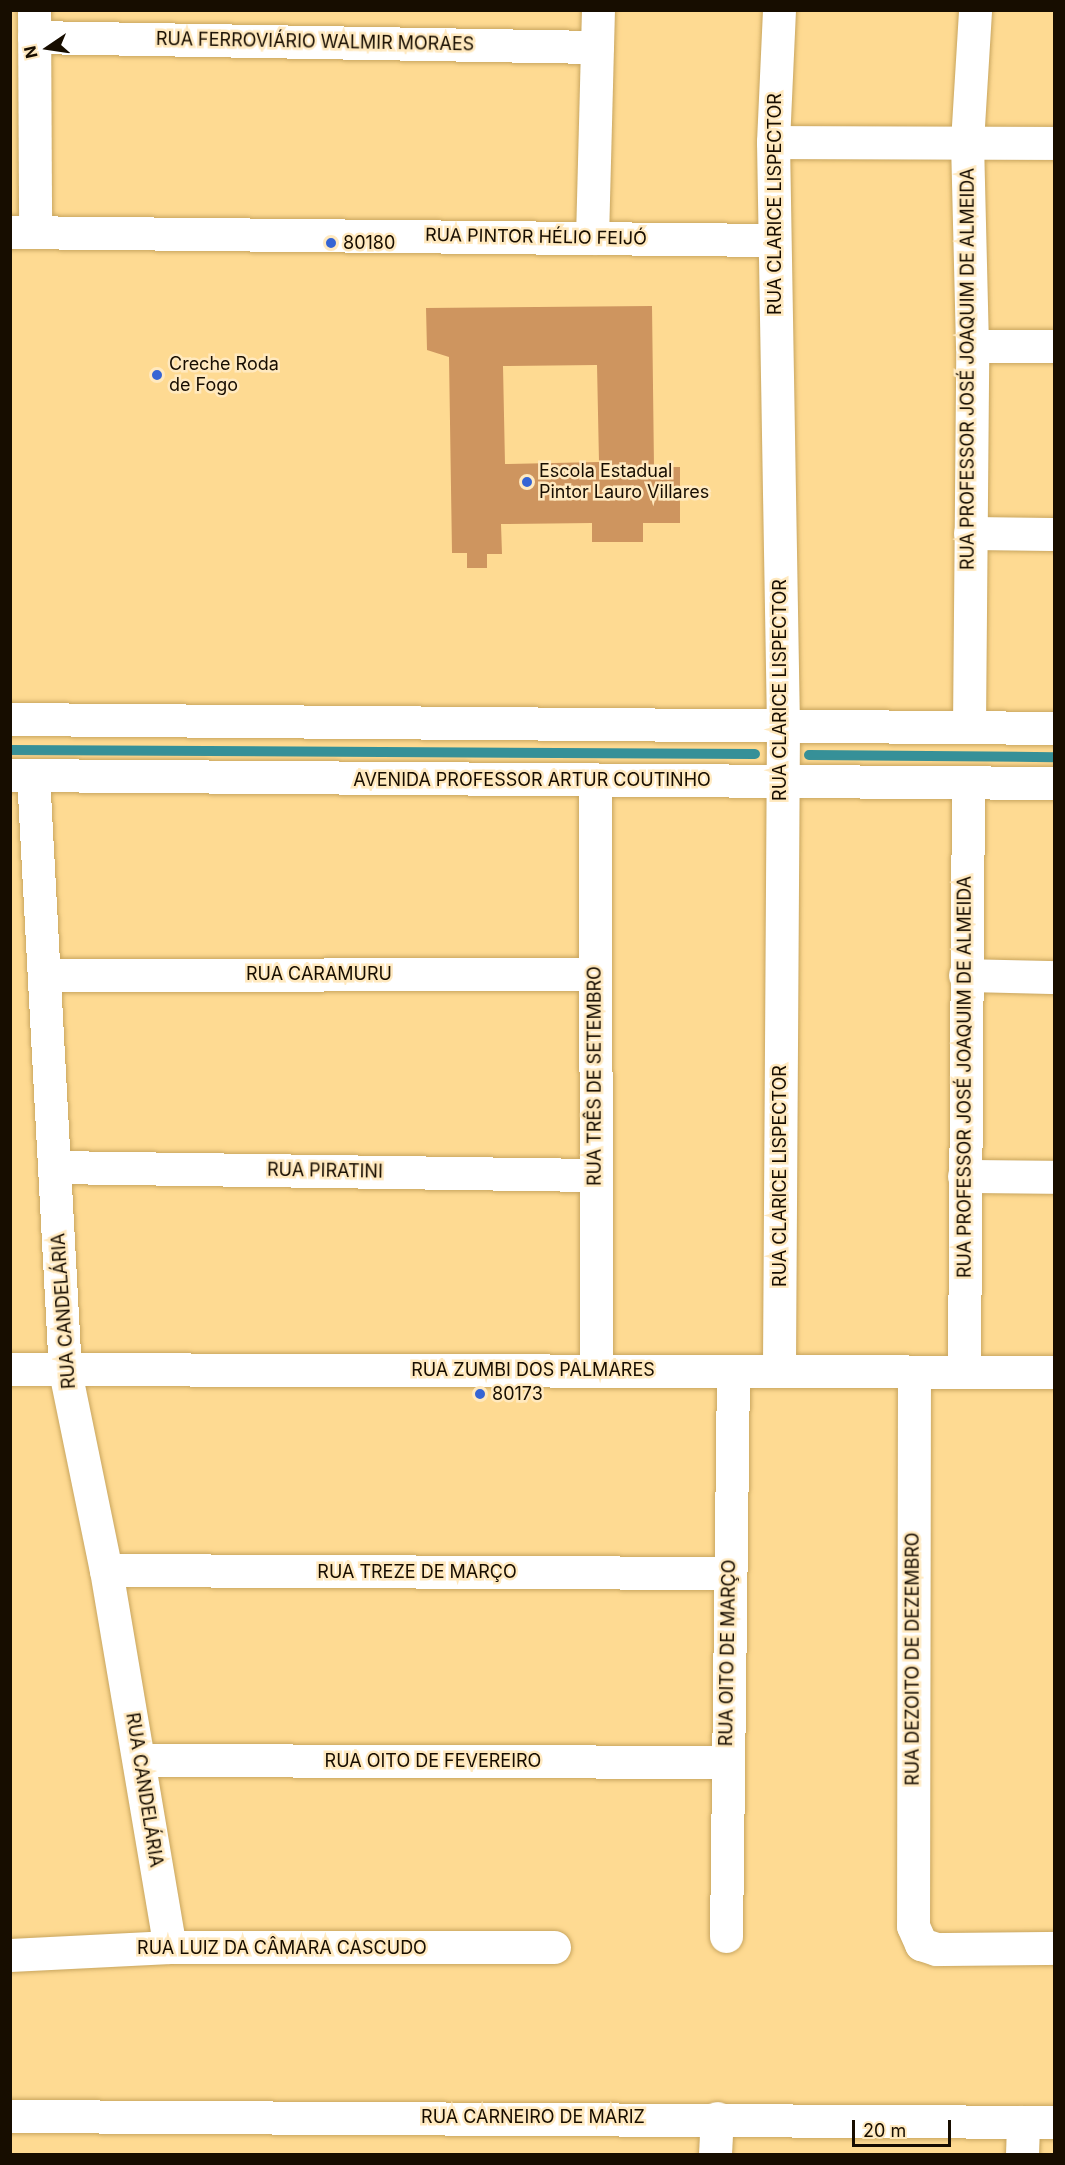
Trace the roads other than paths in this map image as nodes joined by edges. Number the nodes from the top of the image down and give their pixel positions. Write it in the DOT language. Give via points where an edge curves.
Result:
graph roads {
  1 [pos="598,10"];
  2 [pos="779,10"];
  3 [pos="975,10"];
  4 [pos="34,24"];
  5 [pos="597,47"];
  6 [pos="773,142"];
  7 [pos="967,142"];
  8 [pos="1054,143"];
  9 [pos="23,232"];
  10 [pos="592,238"];
  11 [pos="773,240"];
  12 [pos="972,346"];
  13 [pos="1054,346"];
  14 [pos="970,533"];
  15 [pos="1054,534"];
  16 [pos="10,719"];
  17 [pos="783,727"];
  18 [pos="969,727"];
  19 [pos="1054,728"];
  20 [pos="22,775"];
  21 [pos="781,781"];
  22 [pos="595,782"];
  23 [pos="968,783"];
  24 [pos="1054,783"];
  25 [pos="594,974"];
  26 [pos="44,975"];
  27 [pos="965,975"];
  28 [pos="1054,977"];
  29 [pos="54,1167"];
  30 [pos="595,1175"];
  31 [pos="964,1176"];
  32 [pos="1054,1176"];
  33 [pos="10,1369"];
  34 [pos="596,1369"];
  35 [pos="779,1370"];
  36 [pos="65,1371"];
  37 [pos="733,1371"];
  38 [pos="964,1371"];
  39 [pos="914,1372"];
  40 [pos="1054,1372"];
  41 [pos="106,1570"];
  42 [pos="729,1573"];
  43 [pos="139,1760"];
  44 [pos="727,1762"];
  45 [pos="726,1936"];
  46 [pos="170,1947"];
  47 [pos="554,1947"];
  48 [pos="1054,1948"];
  49 [pos="10,1955"];
  50 [pos="10,2116"];
  51 [pos="717,2118"];
  52 [pos="1039,2122"];
  53 [pos="715,2154"];
  54 [pos="1022,2154"];
  1 -- 5 [label="street"];
  2 -- 6 [label="street, RUA CLARICE LISPECTOR"];
  3 -- 7 [label="street, RUA PROFESSOR JOSÉ JOAQUIM DE ALMEIDA"];
  4 -- 5 [label="street, RUA FERROVIÁRIO WALMIR MORAES"];
  4 -- 9 [label="street"];
  5 -- 10 [label="street"];
  6 -- 7 [label="street"];
  6 -- 11 [label="street, RUA CLARICE LISPECTOR"];
  7 -- 8 [label="street"];
  7 -- 12 [label="street, RUA PROFESSOR JOSÉ JOAQUIM DE ALMEIDA"];
  9 -- 10 [label="street, RUA PINTOR HÉLIO FEIJÓ"];
  10 -- 11 [label="street, RUA PINTOR HÉLIO FEIJÓ"];
  11 -- 17 [label="street, RUA CLARICE LISPECTOR"];
  12 -- 13 [label="street"];
  12 -- 14 [label="street, RUA PROFESSOR JOSÉ JOAQUIM DE ALMEIDA"];
  14 -- 15 [label="street"];
  14 -- 18 [label="street, RUA PROFESSOR JOSÉ JOAQUIM DE ALMEIDA"];
  16 -- 17 [label="street"];
  17 -- 18 [label="street"];
  17 -- 21 [label="street, RUA CLARICE LISPECTOR"];
  18 -- 19 [label="street"];
  20 -- 22 [label="street, AVENIDA PROFESSOR ARTUR COUTINHO"];
  20 -- 26 [label="street, RUA CANDELÁRIA"];
  21 -- 22 [label="street, AVENIDA PROFESSOR ARTUR COUTINHO"];
  21 -- 23 [label="street, AVENIDA PROFESSOR ARTUR COUTINHO"];
  21 -- 35 [label="street, RUA CLARICE LISPECTOR"];
  22 -- 25 [label="street, RUA TRÊS DE SETEMBRO"];
  23 -- 24 [label="street, AVENIDA PROFESSOR ARTUR COUTINHO"];
  23 -- 27 [label="street, RUA PROFESSOR JOSÉ JOAQUIM DE ALMEIDA"];
  25 -- 26 [label="street, RUA CARAMURU"];
  25 -- 30 [label="street, RUA TRÊS DE SETEMBRO"];
  26 -- 29 [label="street, RUA CANDELÁRIA"];
  27 -- 28 [label="street"];
  27 -- 31 [label="street, RUA PROFESSOR JOSÉ JOAQUIM DE ALMEIDA"];
  29 -- 30 [label="street, RUA PIRATINI"];
  29 -- 36 [label="street, RUA CANDELÁRIA"];
  30 -- 34 [label="street, RUA TRÊS DE SETEMBRO"];
  31 -- 32 [label="street"];
  31 -- 38 [label="street, RUA PROFESSOR JOSÉ JOAQUIM DE ALMEIDA"];
  33 -- 36 [label="street, RUA ZUMBI DOS PALMARES"];
  34 -- 36 [label="street, RUA ZUMBI DOS PALMARES"];
  34 -- 37 [label="street, RUA ZUMBI DOS PALMARES"];
  35 -- 37 [label="street, RUA ZUMBI DOS PALMARES"];
  35 -- 39 [label="street, RUA ZUMBI DOS PALMARES"];
  36 -- 41 [label="street, RUA CANDELÁRIA"];
  37 -- 42 [label="street, RUA OITO DE MARÇO"];
  38 -- 39 [label="street, RUA ZUMBI DOS PALMARES"];
  38 -- 40 [label="street, RUA ZUMBI DOS PALMARES"];
  39 -- 48 [label="street, RUA DEZOITO DE DEZEMBRO" via="912,1919 921,1944 936,1949"];
  41 -- 42 [label="street, RUA TREZE DE MARÇO"];
  41 -- 43 [label="street, RUA CANDELÁRIA"];
  42 -- 44 [label="street, RUA OITO DE MARÇO"];
  43 -- 44 [label="street, RUA OITO DE FEVEREIRO"];
  43 -- 46 [label="street, RUA CANDELÁRIA"];
  44 -- 45 [label="street, RUA OITO DE MARÇO"];
  46 -- 47 [label="street, RUA LUIZ DA CÂMARA CASCUDO"];
  46 -- 49 [label="street, RUA LUIZ DA CÂMARA CASCUDO"];
  50 -- 51 [label="street, RUA CARNEIRO DE MARIZ"];
  51 -- 52 [label="street, RUA CARNEIRO DE MARIZ" via="864,2125"];
  51 -- 53 [label="street"];
  52 -- 54 [label="street"];
}
